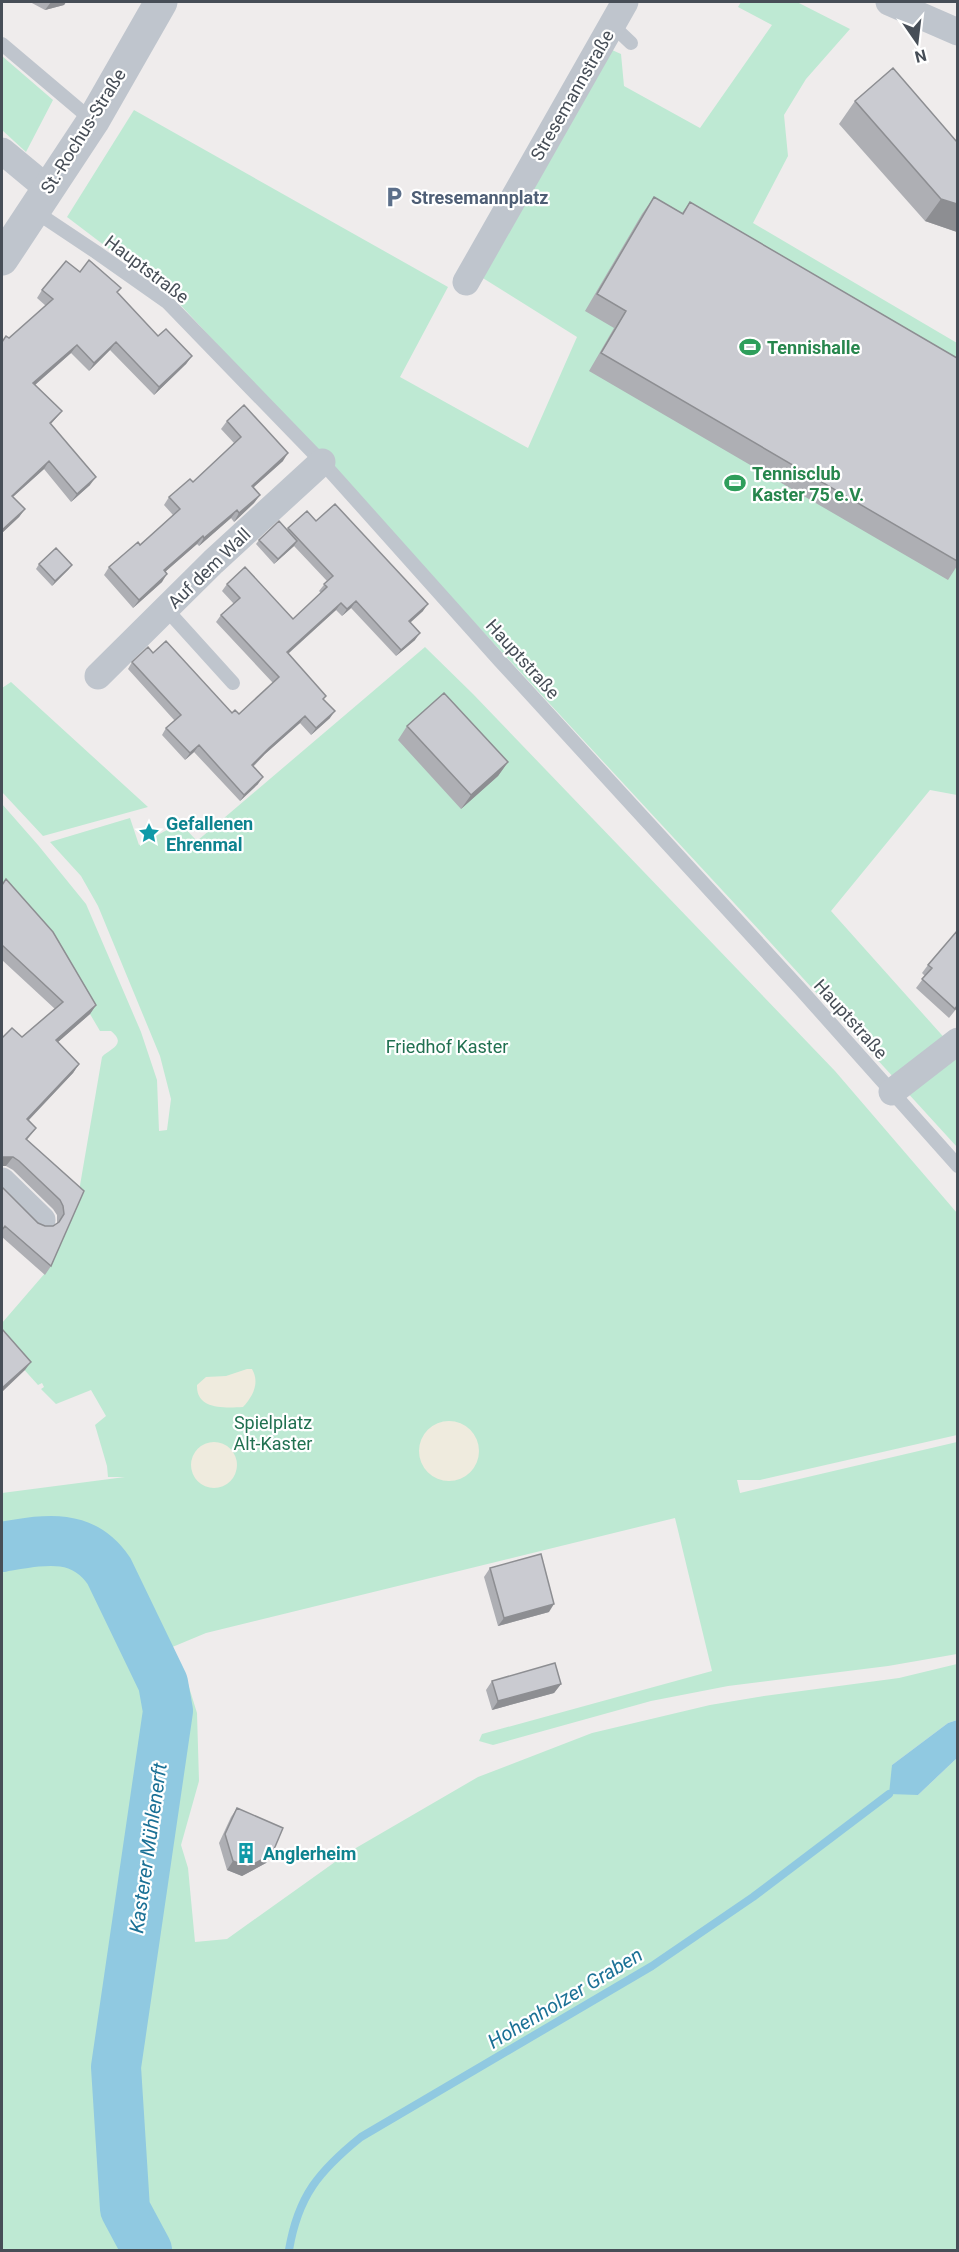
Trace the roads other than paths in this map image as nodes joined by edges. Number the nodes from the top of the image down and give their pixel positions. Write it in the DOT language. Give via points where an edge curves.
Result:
graph roads {
  1 [pos="161,2"];
  2 [pos="625,2"];
  3 [pos="889,2"];
  4 [pos="957,32"];
  5 [pos="2,44"];
  6 [pos="93,121"];
  7 [pos="2,151"];
  8 [pos="40,200"];
  9 [pos="2,259"];
  10 [pos="466,282"];
  11 [pos="322,462"];
  12 [pos="166,609"];
  13 [pos="98,676"];
  14 [pos="233,683"];
  15 [pos="957,1041"];
  16 [pos="892,1092"];
  17 [pos="957,1166"];
  18 [pos="2,1181"];
  19 [pos="42,1220"];
  1 -- 6 [label="street, St.-Rochus-Straße"];
  2 -- 10 [label="street, Stresemannstraße" via="621,34"];
  3 -- 4 [label="street"];
  5 -- 6 [label="lane"];
  6 -- 8 [label="street, St.-Rochus-Straße"];
  7 -- 8 [label="street"];
  8 -- 9 [label="street, St.-Rochus-Straße"];
  8 -- 11 [label="lane, Hauptstraße" via="96,252 167,302"];
  11 -- 12 [label="street, Auf dem Wall"];
  11 -- 16 [label="lane, Hauptstraße"];
  12 -- 13 [label="street, Auf dem Wall"];
  12 -- 14 [label="lane"];
  15 -- 16 [label="street"];
  16 -- 17 [label="lane, Hauptstraße"];
  18 -- 19 [label="street"];
}
